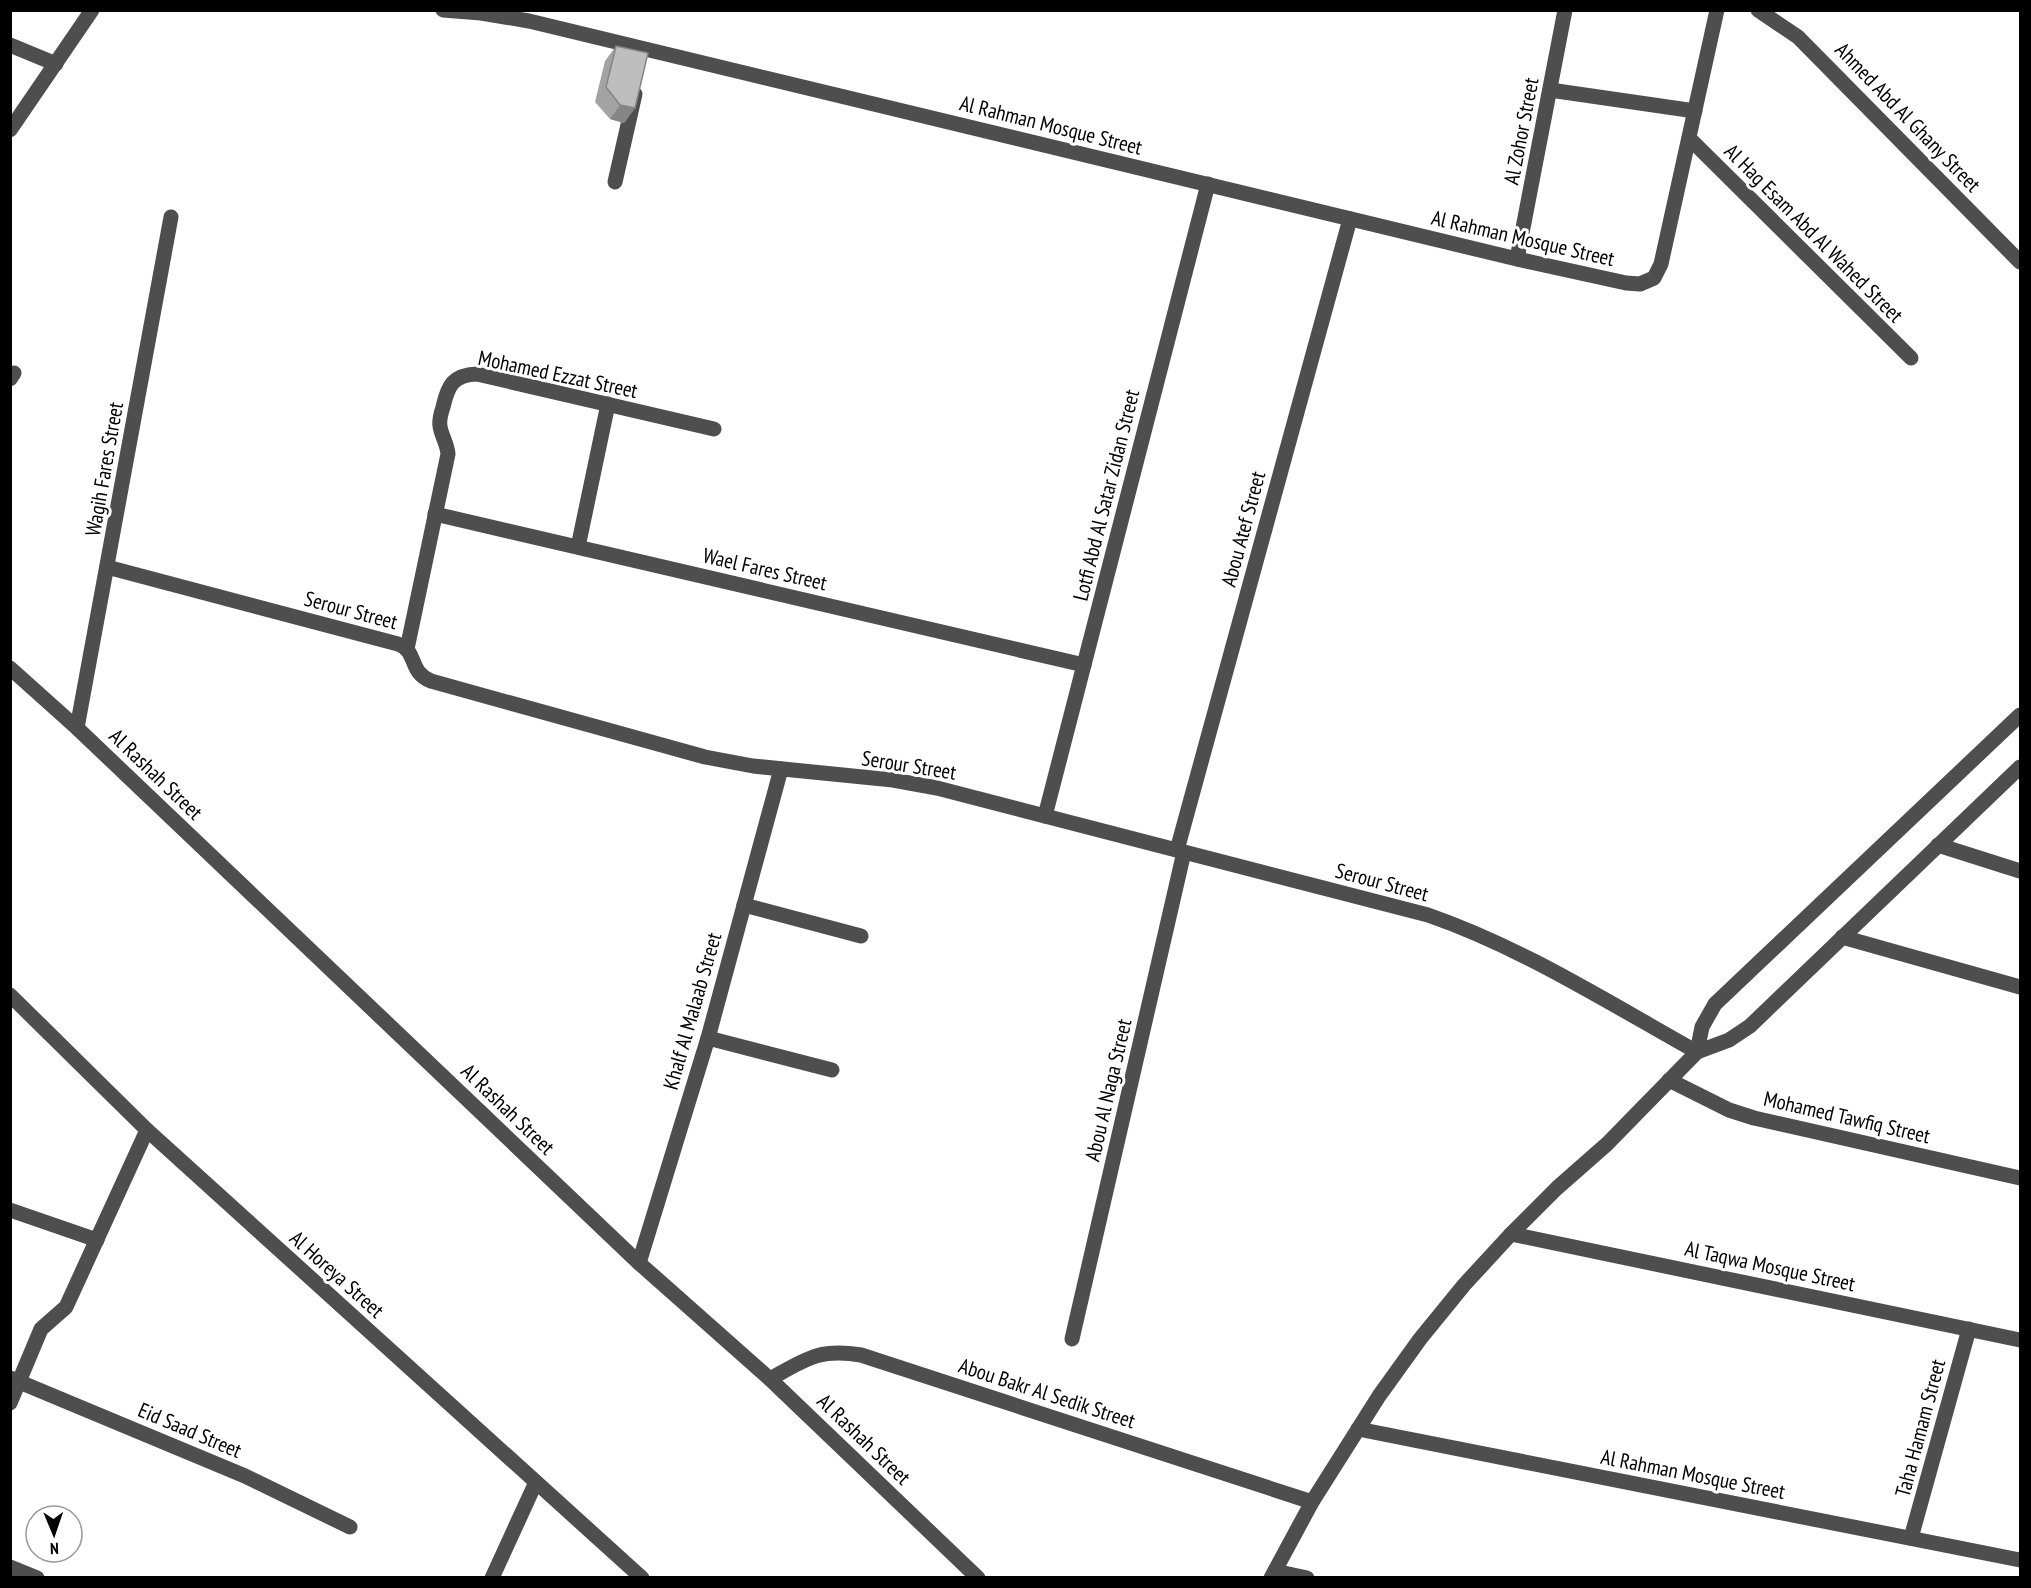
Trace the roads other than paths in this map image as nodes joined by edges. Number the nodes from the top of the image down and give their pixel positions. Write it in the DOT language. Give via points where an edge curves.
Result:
graph roads {
  1 [pos="92,10"];
  2 [pos="443,10"];
  3 [pos="1565,10"];
  4 [pos="1717,10"];
  5 [pos="1758,10"];
  6 [pos="10,45"];
  7 [pos="56,64"];
  8 [pos="638,82"];
  9 [pos="1550,90"];
  10 [pos="1695,111"];
  11 [pos="12,125"];
  12 [pos="1689,138"];
  13 [pos="615,182"];
  14 [pos="1208,184"];
  15 [pos="171,217"];
  16 [pos="1350,219"];
  17 [pos="1518,259"];
  18 [pos="2020,262"];
  19 [pos="1911,358"];
  20 [pos="608,404"];
  21 [pos="714,429"];
  22 [pos="435,514"];
  23 [pos="578,547"];
  24 [pos="107,567"];
  25 [pos="407,649"];
  26 [pos="1084,665"];
  27 [pos="10,668"];
  28 [pos="2020,715"];
  29 [pos="77,728"];
  30 [pos="2020,767"];
  31 [pos="781,769"];
  32 [pos="1045,816"];
  33 [pos="1938,844"];
  34 [pos="1181,851"];
  35 [pos="2020,871"];
  36 [pos="744,905"];
  37 [pos="861,936"];
  38 [pos="1842,937"];
  39 [pos="2020,987"];
  40 [pos="10,995"];
  41 [pos="708,1038"];
  42 [pos="1697,1052"];
  43 [pos="832,1070"];
  44 [pos="1669,1080"];
  45 [pos="147,1130"];
  46 [pos="2020,1178"];
  47 [pos="10,1210"];
  48 [pos="1511,1234"];
  49 [pos="97,1240"];
  50 [pos="639,1263"];
  51 [pos="1969,1329"];
  52 [pos="1072,1339"];
  53 [pos="2020,1340"];
  54 [pos="770,1379"];
  55 [pos="14,1380"];
  56 [pos="10,1403"];
  57 [pos="1358,1429"];
  58 [pos="536,1482"];
  59 [pos="1312,1502"];
  60 [pos="350,1527"];
  61 [pos="1911,1538"];
  62 [pos="2020,1560"];
  63 [pos="10,1567"];
  64 [pos="1273,1574"];
  65 [pos="37,1578"];
  66 [pos="492,1578"];
  67 [pos="642,1578"];
  68 [pos="978,1578"];
  69 [pos="1307,1578"];
  1 -- 7 [label="street"];
  2 -- 14 [label="street, Al Rahman Mosque Street" via="529,21 645,54"];
  3 -- 9 [label="street, Al Zohor Street"];
  4 -- 10 [label="street"];
  5 -- 18 [label="street, Ahmed Abd Al Ghany Street" via="1798,37"];
  6 -- 7 [label="street"];
  7 -- 11 [label="street"];
  8 -- 13 [label="street"];
  9 -- 10 [label="street"];
  9 -- 17 [label="street, Al Zohor Street"];
  10 -- 12 [label="street"];
  12 -- 17 [label="street, Al Rahman Mosque Street" via="1661,264 1654,278 1640,284 1626,283"];
  12 -- 19 [label="street, Al Hag Esam Abd Al Wahed Street"];
  14 -- 16 [label="street, Al Rahman Mosque Street"];
  14 -- 26 [label="street, Lotfi Abd Al Satar Zidan Street"];
  15 -- 24 [label="street, Wagih Fares Street"];
  16 -- 17 [label="street, Al Rahman Mosque Street"];
  16 -- 34 [label="street, Abou Atef Street"];
  20 -- 21 [label="street, Mohamed Ezzat Street"];
  20 -- 22 [label="street, Mohamed Ezzat Street" via="477,375 459,378 447,390 440,418 448,454"];
  20 -- 23 [label="street"];
  22 -- 23 [label="street, Wael Fares Street"];
  22 -- 25 [label="street, Mohamed Ezzat Street"];
  23 -- 26 [label="street, Wael Fares Street"];
  24 -- 25 [label="street, Serour Street"];
  24 -- 29 [label="street, Wagih Fares Street"];
  25 -- 31 [label="street, Serour Street" via="420,675 431,681 705,757"];
  26 -- 32 [label="street, Lotfi Abd Al Satar Zidan Street"];
  27 -- 29 [label="street, Al Rashah Street"];
  28 -- 42 [label="street" via="1715,1004 1702,1028"];
  29 -- 50 [label="street, Al Rashah Street"];
  30 -- 33 [label="street"];
  31 -- 32 [label="street, Serour Street" via="893,780"];
  31 -- 36 [label="street, Khalf Al Malaab Street"];
  32 -- 34 [label="street, Serour Street"];
  33 -- 35 [label="street"];
  33 -- 38 [label="street"];
  34 -- 42 [label="street, Serour Street" via="1428,915 1467,929 1511,949"];
  34 -- 52 [label="street, Abou Al Naga Street"];
  36 -- 37 [label="street"];
  36 -- 41 [label="street, Khalf Al Malaab Street"];
  38 -- 39 [label="street"];
  38 -- 42 [label="street" via="1750,1026 1729,1040"];
  40 -- 45 [label="street, Al Horeya Street"];
  41 -- 43 [label="street"];
  41 -- 50 [label="street, Khalf Al Malaab Street"];
  42 -- 44 [label="street"];
  44 -- 46 [label="street, Mohamed Tawfiq Street" via="1754,1118"];
  44 -- 48 [label="street"];
  45 -- 49 [label="street"];
  45 -- 58 [label="street, Al Horeya Street"];
  47 -- 49 [label="street"];
  48 -- 51 [label="street, Al Taqwa Mosque Street"];
  48 -- 57 [label="street" via="1420,1339"];
  49 -- 55 [label="street" via="66,1307 41,1329"];
  50 -- 54 [label="street, Al Rashah Street"];
  51 -- 53 [label="street, Al Taqwa Mosque Street"];
  51 -- 61 [label="street, Taha Hamam Street"];
  54 -- 59 [label="street, Abou Bakr Al Sedik Street" via="823,1353 861,1355"];
  54 -- 68 [label="street, Al Rashah Street"];
  55 -- 56 [label="street"];
  55 -- 60 [label="street, Eid Saad Street" via="245,1476"];
  57 -- 59 [label="street"];
  57 -- 61 [label="street, Al Rahman Mosque Street"];
  58 -- 66 [label="street"];
  58 -- 67 [label="street, Al Horeya Street"];
  59 -- 64 [label="street"];
  61 -- 62 [label="street, Al Rahman Mosque Street"];
  63 -- 65 [label="street"];
  64 -- 69 [label="street"];
}
